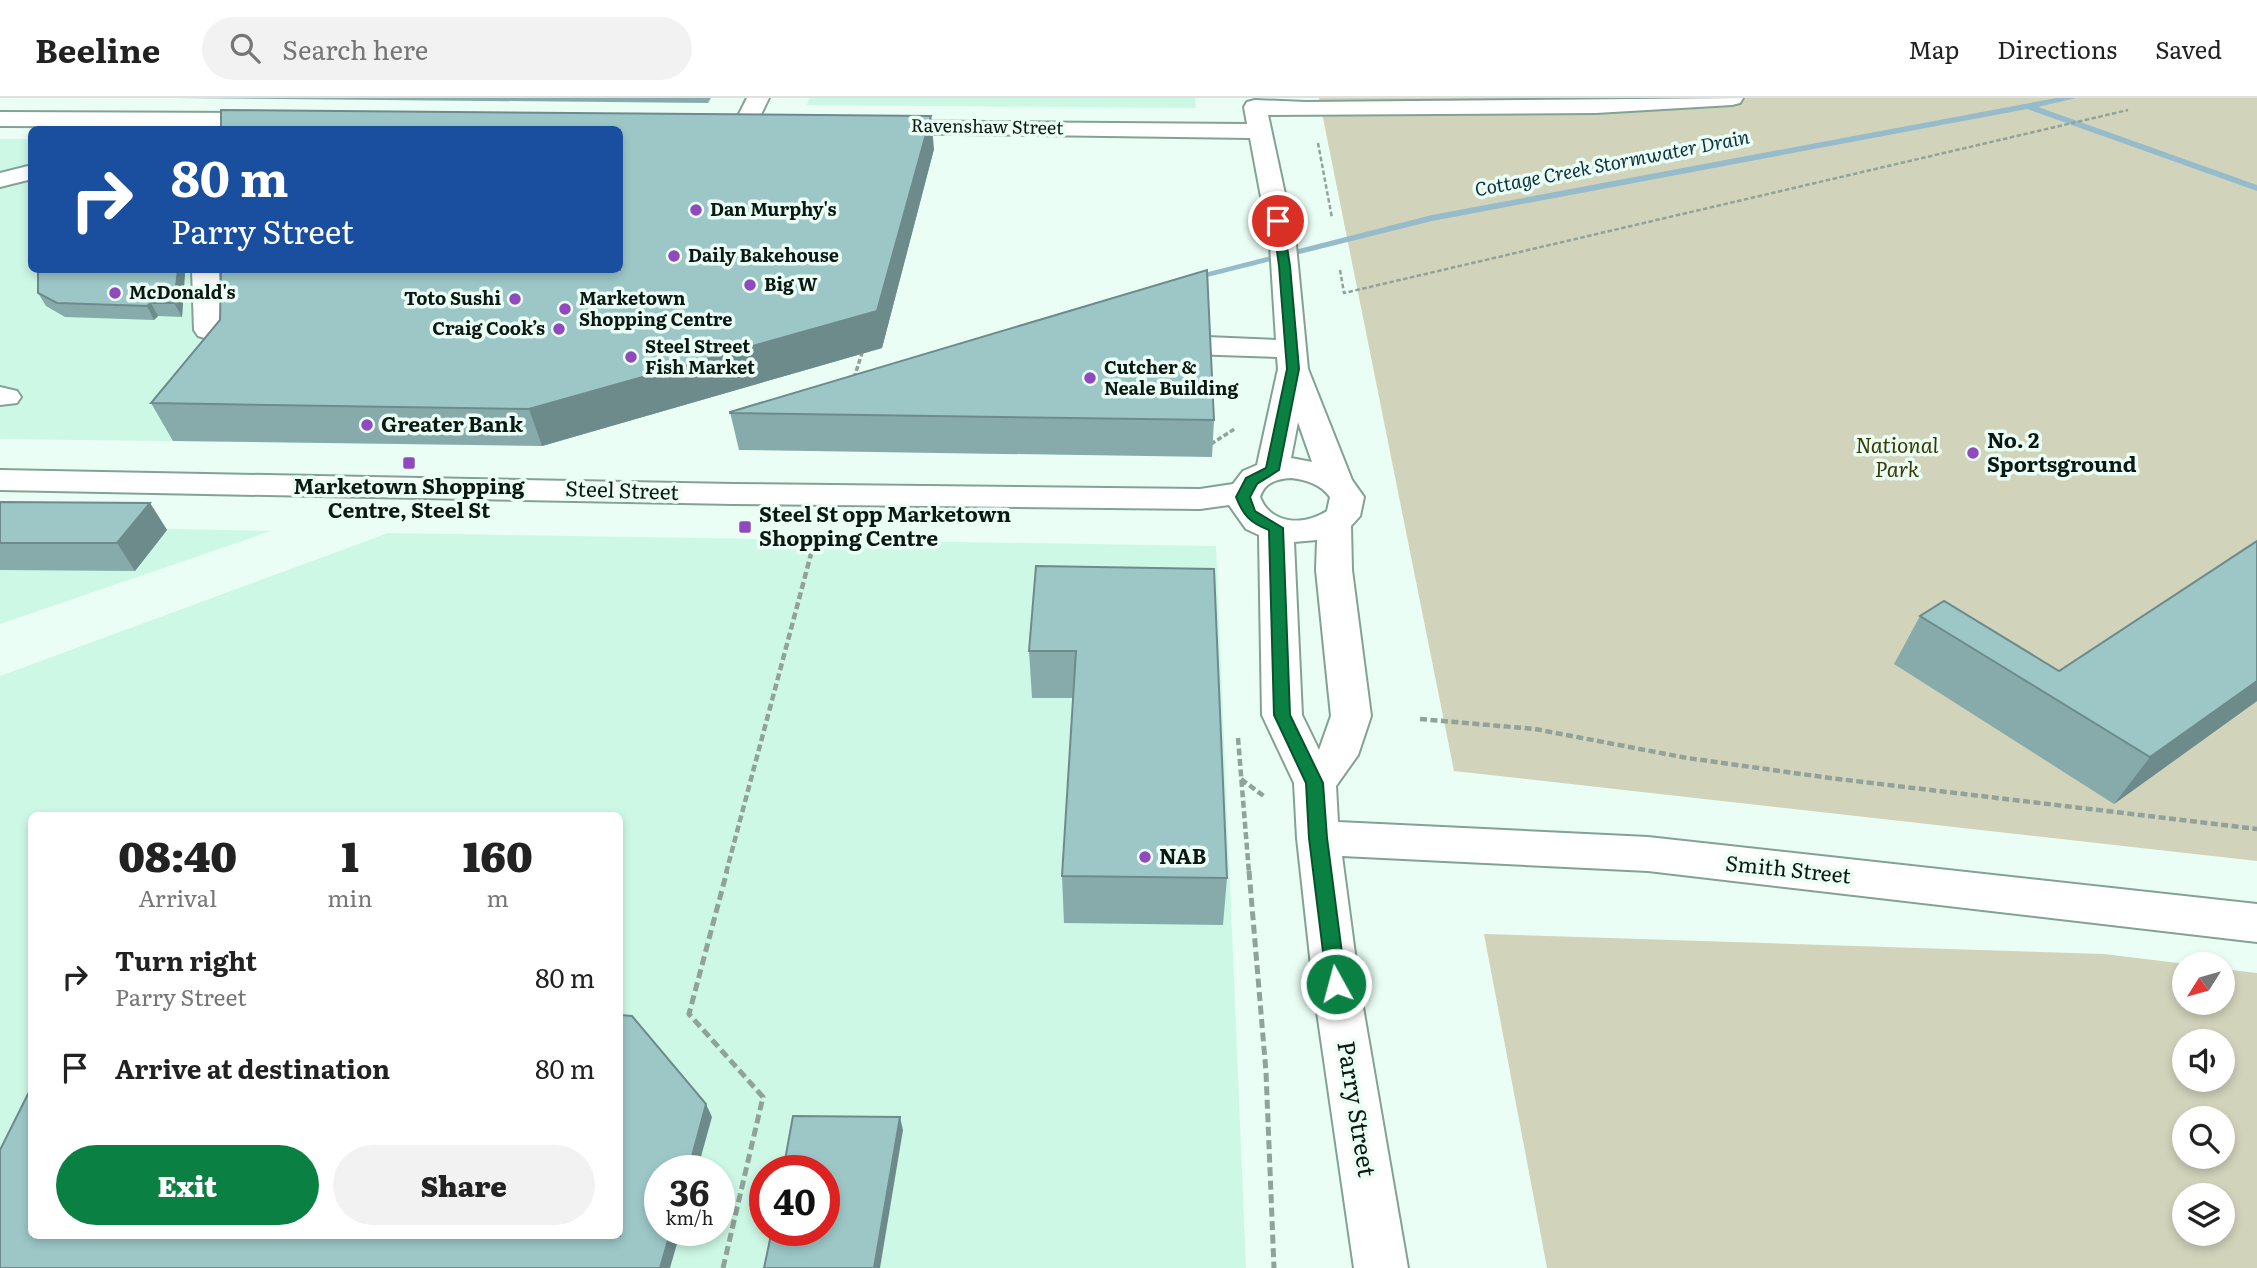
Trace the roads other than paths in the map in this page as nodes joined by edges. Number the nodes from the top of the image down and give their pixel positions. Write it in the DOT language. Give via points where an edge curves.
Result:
graph roads {
  1 [pos="117,98"];
  2 [pos="758,98"];
  3 [pos="1732,98"];
  4 [pos="1403,102"];
  5 [pos="1256,112"];
  6 [pos="0,118"];
  7 [pos="91,118"];
  8 [pos="300,120"];
  9 [pos="718,124"];
  10 [pos="746,124"];
  11 [pos="774,124"];
  12 [pos="857,126"];
  13 [pos="28,173"];
  14 [pos="0,180"];
  15 [pos="205,273"];
  16 [pos="208,330"];
  17 [pos="1146,341"];
  18 [pos="1292,359"];
  19 [pos="1272,470"];
  20 [pos="0,480"];
  21 [pos="1336,482"];
  22 [pos="1244,492"];
  23 [pos="1334,524"];
  24 [pos="1276,528"];
  25 [pos="1315,783"];
  26 [pos="1318,838"];
  27 [pos="2257,923"];
  28 [pos="1381,1268"];
  1 -- 7 [label="street"];
  2 -- 10 [label="street"];
  3 -- 4 [label="street, Ravenshaw Street" via="1671,105"];
  4 -- 5 [label="street, Ravenshaw Street"];
  5 -- 12 [label="street, Ravenshaw Street"];
  5 -- 18 [label="street" via="1283,245"];
  6 -- 7 [label="street"];
  7 -- 8 [label="street"];
  9 -- 10 [label="street"];
  10 -- 11 [label="street"];
  13 -- 14 [label="street"];
  15 -- 16 [label="street"];
  17 -- 18 [label="street"];
  18 -- 19 [label="street"];
  18 -- 21 [label="street"];
  19 -- 21 [label="street" via="1301,469"];
  19 -- 22 [label="street" via="1257,477"];
  20 -- 22 [label="street, Steel Street" via="1200,499"];
  21 -- 23 [label="street" via="1347,497 1343,516"];
  22 -- 24 [label="street" via="1249,513"];
  23 -- 24 [label="street" via="1302,532"];
  23 -- 25 [label="street" via="1334,570 1351,716 1338,755"];
  24 -- 25 [label="street, Parry Street" via="1282,715"];
  25 -- 26 [label="street, Parry Street"];
  26 -- 27 [label="street, Smith Street" via="1648,854"];
  26 -- 28 [label="street, Parry Street"];
}
